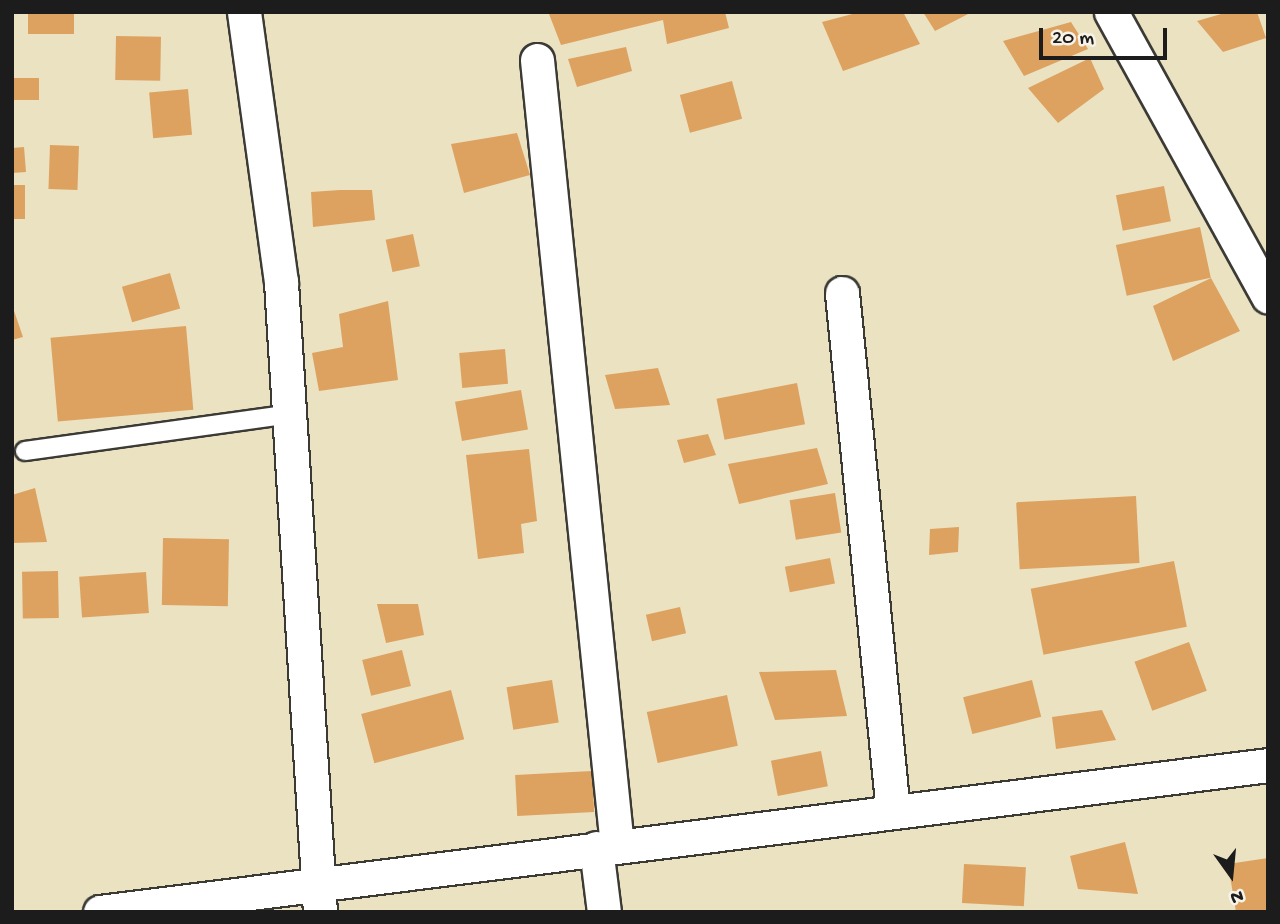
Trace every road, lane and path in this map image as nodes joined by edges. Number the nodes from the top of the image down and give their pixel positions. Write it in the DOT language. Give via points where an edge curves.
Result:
graph roads {
  1 [pos="244,12"];
  2 [pos="1111,12"];
  3 [pos="537,60"];
  4 [pos="842,293"];
  5 [pos="1268,296"];
  6 [pos="290,414"];
  7 [pos="25,452"];
  8 [pos="1268,765"];
  9 [pos="893,812"];
  10 [pos="606,847"];
  11 [pos="319,897"];
  12 [pos="100,912"];
  13 [pos="604,912"];
  1 -- 6 [label="street" via="281,282"];
  2 -- 5 [label="street"];
  3 -- 10 [label="street"];
  4 -- 9 [label="street"];
  6 -- 7 [label="lane"];
  6 -- 11 [label="street"];
  8 -- 9 [label="street"];
  9 -- 10 [label="street"];
  10 -- 11 [label="street"];
  10 -- 13 [label="street"];
  11 -- 12 [label="street"];
}
